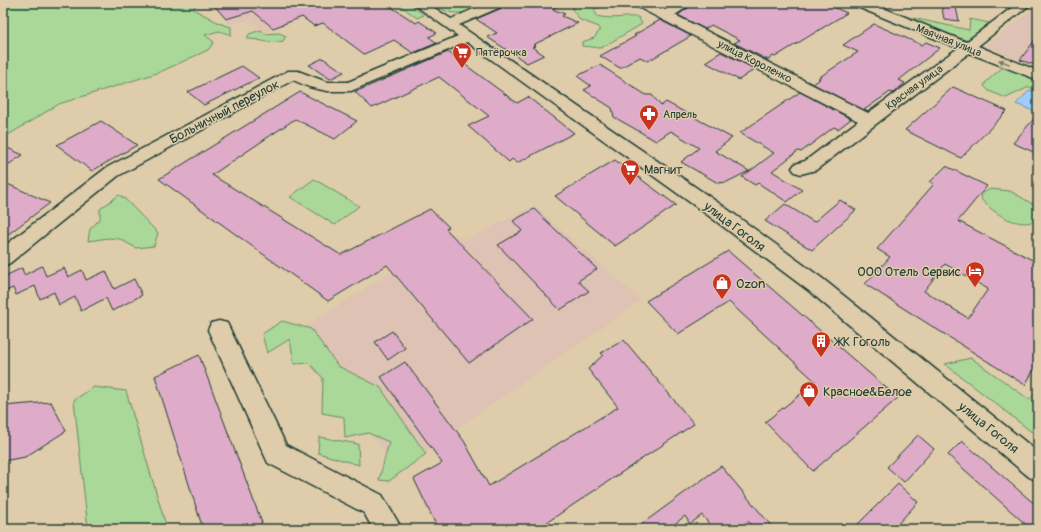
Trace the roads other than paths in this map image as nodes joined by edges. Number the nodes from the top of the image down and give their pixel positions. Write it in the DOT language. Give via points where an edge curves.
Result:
graph roads {
  1 [pos="418,3"];
  2 [pos="498,3"];
  3 [pos="641,3"];
  4 [pos="687,3"];
  5 [pos="860,3"];
  6 [pos="1026,3"];
  7 [pos="665,15"];
  8 [pos="450,24"];
  9 [pos="468,36"];
  10 [pos="969,48"];
  11 [pos="1038,76"];
  12 [pos="869,120"];
  13 [pos="801,168"];
  14 [pos="3,258"];
  15 [pos="218,330"];
  16 [pos="1038,468"];
  17 [pos="388,529"];
  1 -- 8 [label="street, улица Гоголя"];
  2 -- 8 [label="street"];
  3 -- 7 [label="street, улица Короленко"];
  4 -- 7 [label="street"];
  5 -- 10 [label="street, Маячная улица"];
  6 -- 10 [label="street, Красная улица"];
  7 -- 12 [label="street, улица Короленко"];
  8 -- 9 [label="street, улица Гоголя"];
  9 -- 14 [label="street, Больничный переулок" via="351,86 322,87 293,74 112,172"];
  9 -- 16 [label="street, улица Гоголя" via="710,206 816,285"];
  11 -- 10 [label="street, Маячная улица, one-way"];
  10 -- 12 [label="street, Красная улица"];
  12 -- 13 [label="street, Красная улица" via="810,166"];
  15 -- 17 [label="street" via="277,454 373,504"];
}
